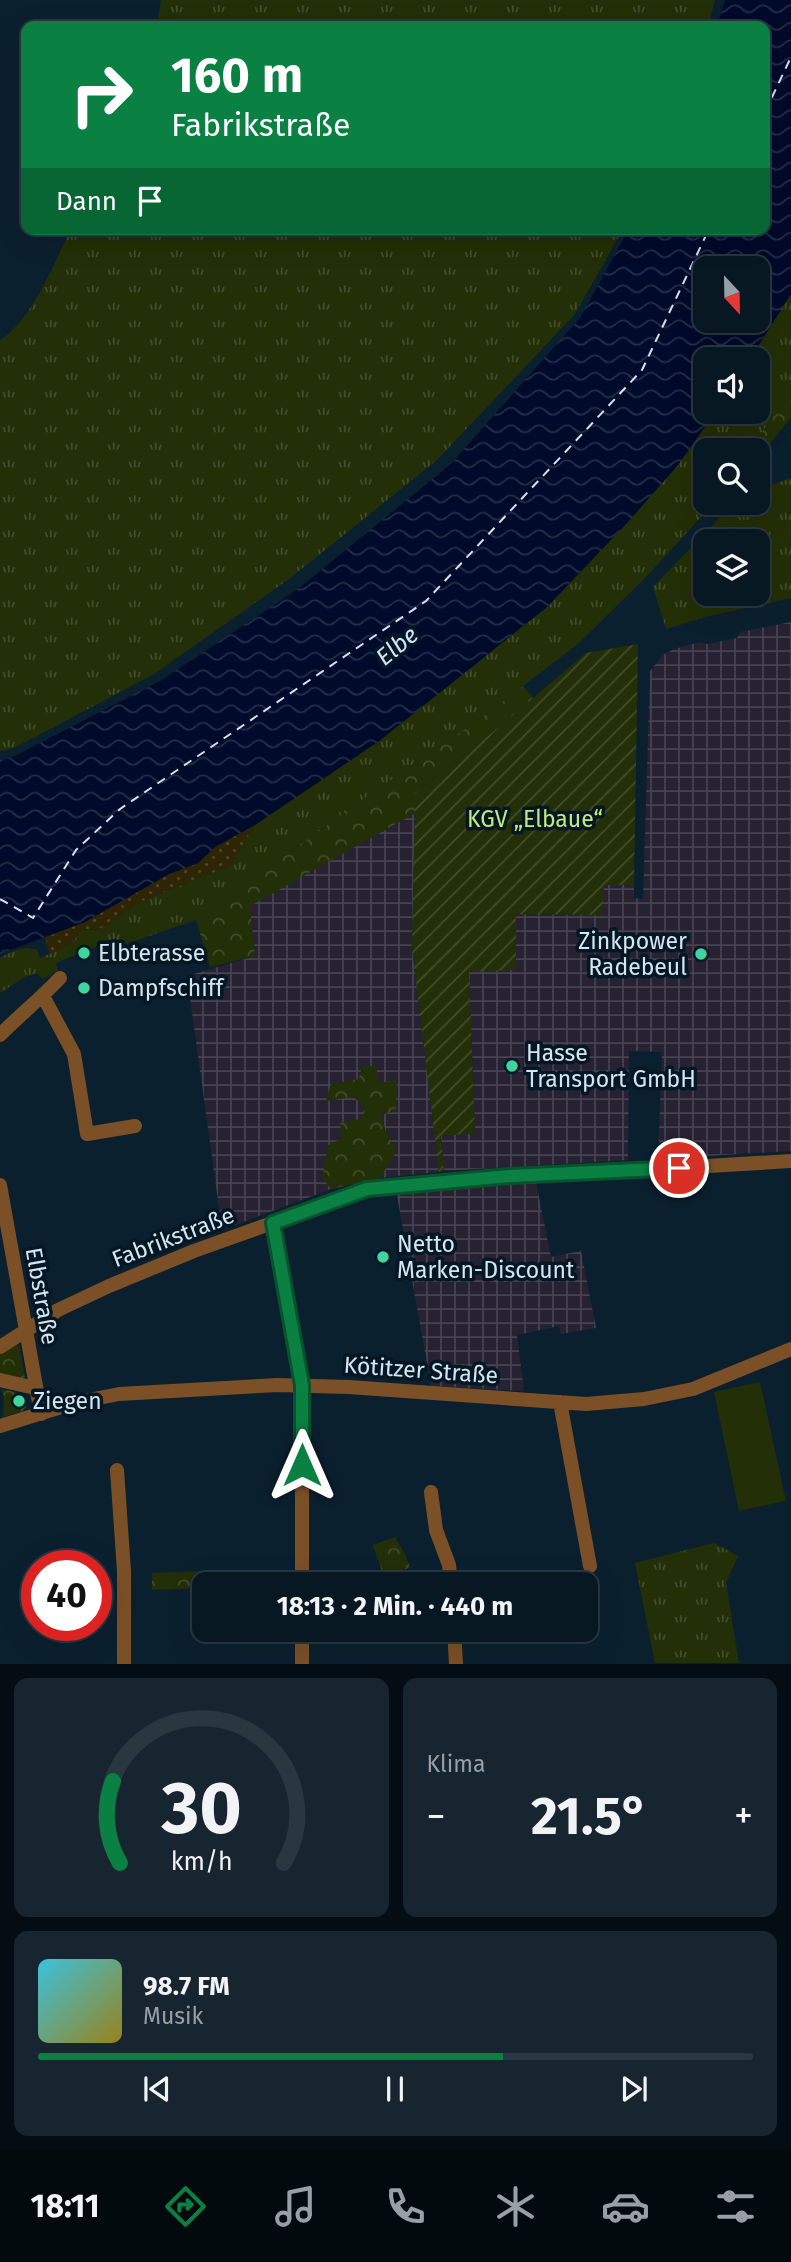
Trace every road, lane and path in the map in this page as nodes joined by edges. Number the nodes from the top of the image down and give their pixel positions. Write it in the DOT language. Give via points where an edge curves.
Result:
graph roads {
  1 [pos="60,978"];
  2 [pos="43,996"];
  3 [pos="0,1034"];
  4 [pos="135,1126"];
  5 [pos="791,1161"];
  6 [pos="0,1185"];
  7 [pos="273,1223"];
  8 [pos="25,1329"];
  9 [pos="0,1347"];
  10 [pos="791,1349"];
  11 [pos="0,1380"];
  12 [pos="302,1385"];
  13 [pos="34,1388"];
  14 [pos="560,1402"];
  15 [pos="41,1414"];
  16 [pos="0,1426"];
  17 [pos="117,1470"];
  18 [pos="430,1492"];
  19 [pos="590,1566"];
  20 [pos="302,1572"];
  21 [pos="450,1572"];
  22 [pos="302,1642"];
  23 [pos="455,1642"];
  24 [pos="124,1664"];
  25 [pos="302,1664"];
  26 [pos="456,1664"];
  1 -- 2 [label="street"];
  2 -- 3 [label="street"];
  2 -- 4 [label="street" via="74,1054 87,1134"];
  5 -- 7 [label="street, Fabrikstraße" via="510,1176 367,1189"];
  6 -- 8 [label="street, Elbstraße"];
  7 -- 8 [label="street, Fabrikstraße" via="109,1286"];
  7 -- 12 [label="street"];
  8 -- 9 [label="street, Fabrikstraße"];
  8 -- 13 [label="street, Elbstraße"];
  10 -- 14 [label="street, Kötitzer Straße" via="673,1394 614,1403"];
  11 -- 13 [label="street"];
  12 -- 14 [label="street, Kötitzer Straße"];
  12 -- 15 [label="street, Kötitzer Straße" via="119,1394"];
  12 -- 20 [label="street"];
  13 -- 15 [label="street, Elbstraße"];
  14 -- 19 [label="street"];
  15 -- 16 [label="street, Kötitzer Straße"];
  17 -- 24 [label="street"];
  18 -- 21 [label="street"];
  22 -- 25 [label="street"];
  23 -- 26 [label="street"];
}
